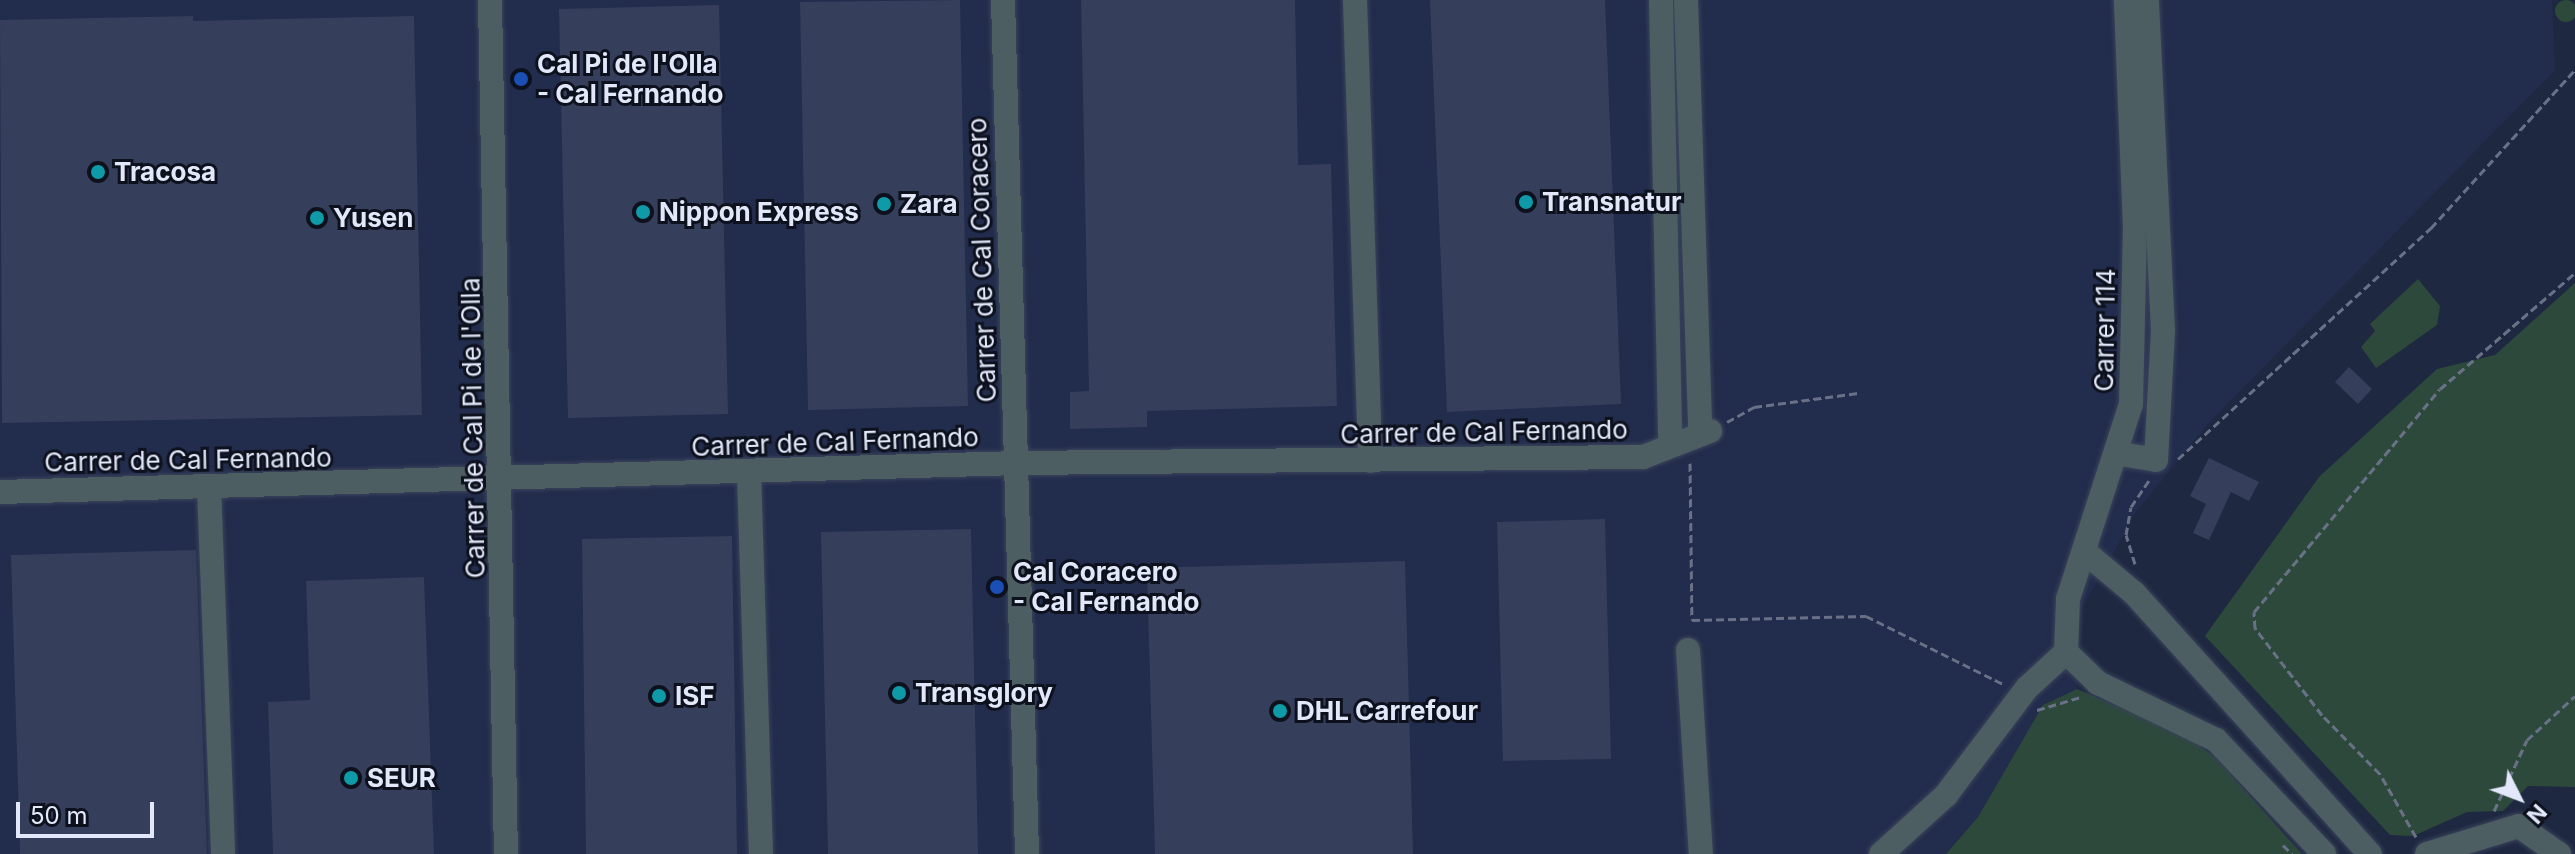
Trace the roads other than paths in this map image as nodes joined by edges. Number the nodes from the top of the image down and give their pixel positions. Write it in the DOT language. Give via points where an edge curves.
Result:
graph roads {
  1 [pos="490,0"];
  2 [pos="1003,0"];
  3 [pos="1355,0"];
  4 [pos="1661,0"];
  5 [pos="1686,0"];
  6 [pos="2126,0"];
  7 [pos="2147,0"];
  8 [pos="1693,436"];
  9 [pos="2120,454"];
  10 [pos="1370,461"];
  11 [pos="1016,463"];
  12 [pos="749,473"];
  13 [pos="504,483"];
  14 [pos="209,487"];
  15 [pos="0,492"];
  16 [pos="2086,553"];
  17 [pos="1688,650"];
  18 [pos="2066,652"];
  19 [pos="2424,849"];
  20 [pos="223,854"];
  21 [pos="506,854"];
  22 [pos="761,854"];
  23 [pos="1027,854"];
  24 [pos="1701,854"];
  25 [pos="1881,854"];
  26 [pos="2324,854"];
  27 [pos="2370,854"];
  28 [pos="2559,854"];
  1 -- 13 [label="street, Carrer de Cal Pi de l'Olla"];
  2 -- 11 [label="street, Carrer de Cal Coracero"];
  3 -- 10 [label="street"];
  4 -- 8 [label="street"];
  5 -- 8 [label="street"];
  6 -- 9 [label="street, Carrer 114" via="2134,364"];
  7 -- 9 [label="street" via="2163,330 2156,460"];
  8 -- 10 [label="street, Carrer de Cal Fernando" via="1643,457"];
  9 -- 16 [label="street, Carrer 114"];
  10 -- 11 [label="street, Carrer de Cal Fernando"];
  11 -- 12 [label="street, Carrer de Cal Fernando"];
  11 -- 23 [label="street, Carrer de Cal Coracero"];
  12 -- 13 [label="street, Carrer de Cal Fernando"];
  12 -- 22 [label="street"];
  13 -- 14 [label="street, Carrer de Cal Fernando"];
  13 -- 21 [label="street, Carrer de Cal Pi de l'Olla"];
  14 -- 15 [label="street, Carrer de Cal Fernando"];
  14 -- 20 [label="street"];
  16 -- 18 [label="street, Carrer 114" via="2068,599"];
  16 -- 27 [label="street" via="2134,593"];
  17 -- 24 [label="street"];
  18 -- 25 [label="street" via="2020,697 1946,795"];
  18 -- 26 [label="street" via="2098,683 2216,740"];
  19 -- 28 [label="street" via="2519,826"];
}
